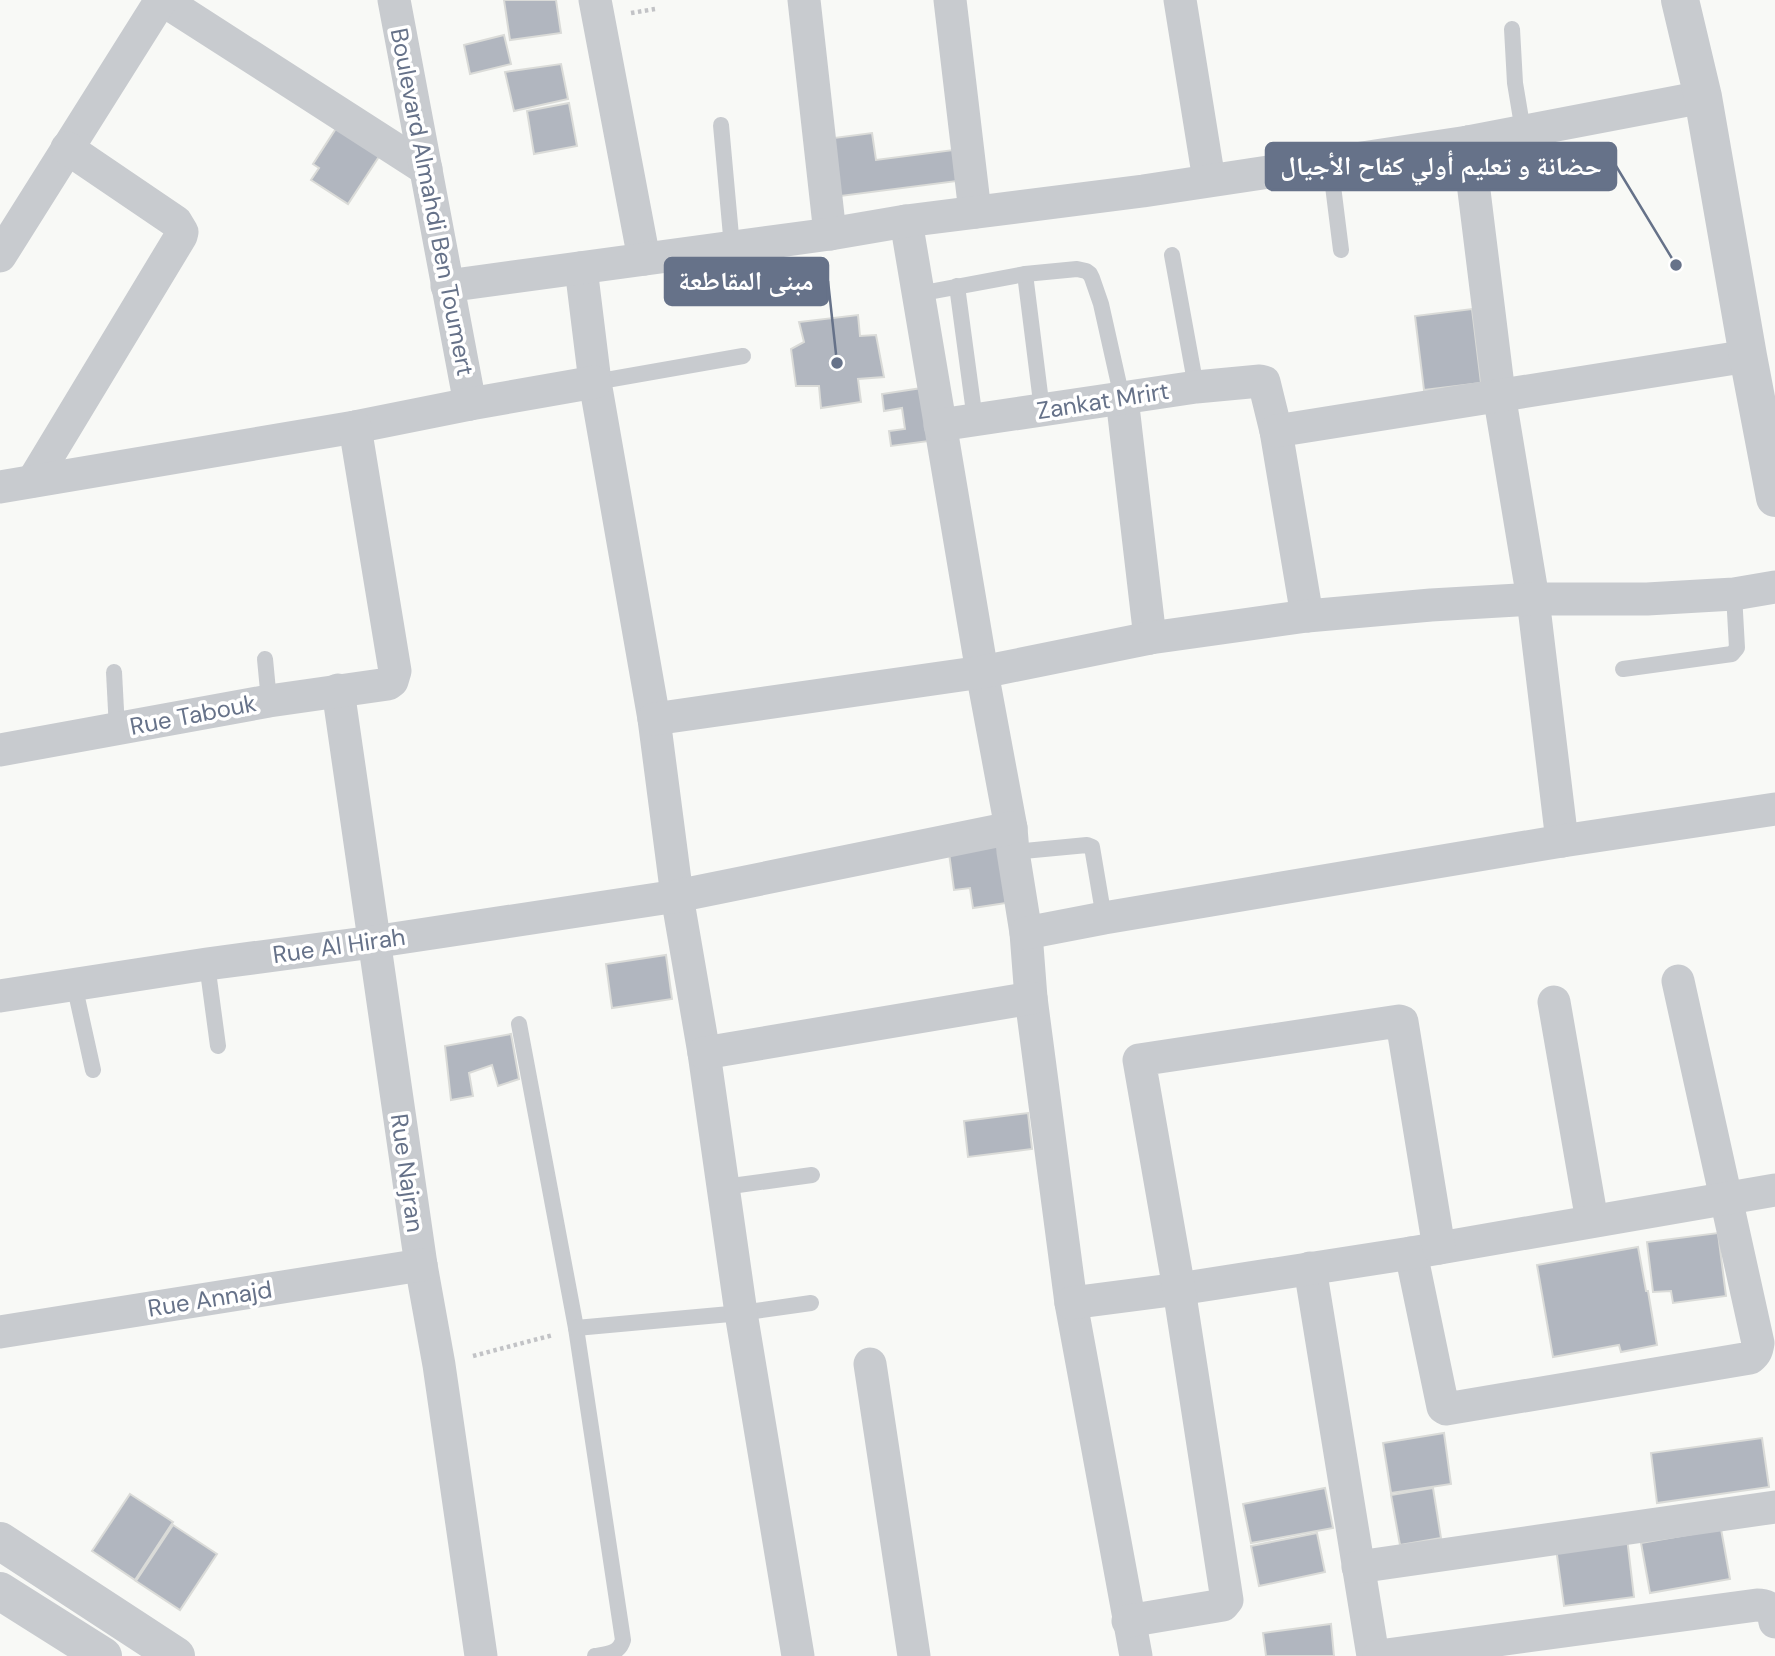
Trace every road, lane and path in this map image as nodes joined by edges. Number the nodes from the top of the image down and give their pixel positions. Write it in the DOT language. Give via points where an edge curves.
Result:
graph roads {
  1 [pos="162,0"];
  2 [pos="394,0"];
  3 [pos="595,0"];
  4 [pos="804,0"];
  5 [pos="950,0"];
  6 [pos="1180,0"];
  7 [pos="1680,0"];
  8 [pos="1512,29"];
  9 [pos="1703,97"];
  10 [pos="722,125"];
  11 [pos="1523,131"];
  12 [pos="1468,142"];
  13 [pos="67,148"];
  14 [pos="1330,162"];
  15 [pos="426,169"];
  16 [pos="1209,180"];
  17 [pos="975,212"];
  18 [pos="906,221"];
  19 [pos="830,234"];
  20 [pos="732,247"];
  21 [pos="1341,250"];
  22 [pos="1172,255"];
  23 [pos="0,256"];
  24 [pos="644,259"];
  25 [pos="581,268"];
  26 [pos="1025,274"];
  27 [pos="447,286"];
  28 [pos="957,286"];
  29 [pos="918,294"];
  30 [pos="743,356"];
  31 [pos="1748,356"];
  32 [pos="595,382"];
  33 [pos="1196,387"];
  34 [pos="1499,394"];
  35 [pos="1122,398"];
  36 [pos="470,404"];
  37 [pos="1042,410"];
  38 [pos="975,420"];
  39 [pos="940,425"];
  40 [pos="355,427"];
  41 [pos="1276,431"];
  42 [pos="33,481"];
  43 [pos="0,487"];
  44 [pos="1775,498"];
  45 [pos="1775,587"];
  46 [pos="1734,594"];
  47 [pos="1533,599"];
  48 [pos="1307,616"];
  49 [pos="1150,638"];
  50 [pos="265,659"];
  51 [pos="1623,668"];
  52 [pos="114,672"];
  53 [pos="982,672"];
  54 [pos="338,690"];
  55 [pos="269,701"];
  56 [pos="654,719"];
  57 [pos="117,729"];
  58 [pos="0,750"];
  59 [pos="1775,810"];
  60 [pos="1012,840"];
  61 [pos="1562,841"];
  62 [pos="677,896"];
  63 [pos="1104,918"];
  64 [pos="1026,933"];
  65 [pos="373,942"];
  66 [pos="207,964"];
  67 [pos="1678,981"];
  68 [pos="74,984"];
  69 [pos="0,996"];
  70 [pos="1031,998"];
  71 [pos="1554,1002"];
  72 [pos="519,1024"];
  73 [pos="218,1046"];
  74 [pos="705,1053"];
  75 [pos="93,1070"];
  76 [pos="812,1175"];
  77 [pos="724,1187"];
  78 [pos="1775,1190"];
  79 [pos="1727,1199"];
  80 [pos="1592,1221"];
  81 [pos="1425,1251"];
  82 [pos="421,1265"];
  83 [pos="1310,1268"];
  84 [pos="1179,1289"];
  85 [pos="811,1303"];
  86 [pos="1071,1303"];
  87 [pos="741,1312"];
  88 [pos="576,1328"];
  89 [pos="0,1332"];
  90 [pos="870,1364"];
  91 [pos="439,1365"];
  92 [pos="1775,1507"];
  93 [pos="0,1541"];
  94 [pos="1358,1567"];
  95 [pos="0,1591"];
  96 [pos="1128,1621"];
  97 [pos="1775,1622"];
  98 [pos="103,1656"];
  99 [pos="176,1656"];
  100 [pos="481,1656"];
  101 [pos="595,1656"];
  102 [pos="798,1656"];
  103 [pos="914,1656"];
  104 [pos="1136,1656"];
  105 [pos="1373,1656"];
  106 [pos="1379,1656"];
  1 -- 13 [label="street"];
  1 -- 15 [label="street"];
  2 -- 15 [label="street, Boulevard Almahdi Ben Toumert"];
  3 -- 24 [label="street"];
  4 -- 19 [label="street"];
  5 -- 17 [label="street"];
  6 -- 16 [label="street"];
  7 -- 9 [label="street"];
  8 -- 11 [label="lane"];
  9 -- 11 [label="street"];
  9 -- 31 [label="street"];
  10 -- 20 [label="lane"];
  11 -- 12 [label="street"];
  12 -- 14 [label="street"];
  12 -- 34 [label="street"];
  13 -- 23 [label="street"];
  13 -- 42 [label="street" via="176,222 182,232"];
  14 -- 16 [label="street"];
  14 -- 21 [label="lane"];
  15 -- 27 [label="street, Boulevard Almahdi Ben Toumert"];
  16 -- 17 [label="street"];
  17 -- 18 [label="street"];
  18 -- 19 [label="street"];
  18 -- 29 [label="street"];
  19 -- 20 [label="street"];
  20 -- 24 [label="street"];
  22 -- 33 [label="lane"];
  24 -- 25 [label="street"];
  25 -- 27 [label="street"];
  25 -- 32 [label="street"];
  26 -- 28 [label="lane"];
  26 -- 35 [label="lane" via="1077,269 1090,274"];
  26 -- 37 [label="lane"];
  27 -- 36 [label="street, Boulevard Almahdi Ben Toumert"];
  28 -- 29 [label="lane"];
  28 -- 38 [label="lane"];
  29 -- 39 [label="street"];
  30 -- 32 [label="lane"];
  31 -- 34 [label="street"];
  31 -- 44 [label="street"];
  32 -- 36 [label="street"];
  32 -- 56 [label="street"];
  33 -- 35 [label="street, Zankat Mrirt"];
  33 -- 41 [label="street, Zankat Mrirt" via="1260,381 1265,384"];
  34 -- 41 [label="street"];
  34 -- 47 [label="street"];
  35 -- 37 [label="street, Zankat Mrirt"];
  35 -- 49 [label="street"];
  36 -- 40 [label="street"];
  37 -- 38 [label="street, Zankat Mrirt"];
  38 -- 39 [label="street, Zankat Mrirt"];
  39 -- 53 [label="street"];
  40 -- 42 [label="street"];
  40 -- 54 [label="street, Rue Tabouk" via="395,671 388,684"];
  41 -- 48 [label="street"];
  42 -- 43 [label="street"];
  45 -- 46 [label="street"];
  46 -- 47 [label="street"];
  46 -- 51 [label="lane" via="1735,653"];
  47 -- 48 [label="street"];
  47 -- 61 [label="street"];
  48 -- 49 [label="street"];
  49 -- 53 [label="street"];
  50 -- 55 [label="lane"];
  52 -- 57 [label="lane"];
  53 -- 56 [label="street"];
  53 -- 60 [label="street"];
  54 -- 55 [label="street, Rue Tabouk"];
  54 -- 65 [label="street, Rue Najran"];
  55 -- 57 [label="street, Rue Tabouk"];
  56 -- 62 [label="street"];
  57 -- 58 [label="street, Rue Tabouk"];
  59 -- 61 [label="street"];
  60 -- 62 [label="street, Rue Al Hirah"];
  60 -- 63 [label="lane" via="1092,846"];
  60 -- 64 [label="street"];
  61 -- 63 [label="street"];
  62 -- 65 [label="street, Rue Al Hirah"];
  62 -- 74 [label="street"];
  63 -- 64 [label="street"];
  64 -- 70 [label="street"];
  65 -- 66 [label="street, Rue Al Hirah"];
  65 -- 82 [label="street, Rue Najran"];
  66 -- 68 [label="street, Rue Al Hirah"];
  66 -- 73 [label="lane"];
  67 -- 79 [label="street"];
  68 -- 69 [label="street, Rue Al Hirah"];
  68 -- 75 [label="lane"];
  70 -- 74 [label="street"];
  70 -- 86 [label="street"];
  71 -- 80 [label="street"];
  72 -- 88 [label="lane"];
  74 -- 77 [label="street"];
  76 -- 77 [label="lane"];
  77 -- 87 [label="street"];
  78 -- 79 [label="street"];
  79 -- 80 [label="street"];
  79 -- 81 [label="street" via="1758,1342 1754,1354 1736,1360 1444,1409"];
  80 -- 81 [label="street"];
  81 -- 83 [label="street"];
  81 -- 84 [label="street" via="1402,1022 1141,1059"];
  82 -- 89 [label="street, Rue Annajd"];
  82 -- 91 [label="street, Rue Najran"];
  83 -- 84 [label="street"];
  83 -- 94 [label="street"];
  84 -- 86 [label="street"];
  84 -- 96 [label="street" via="1227,1600 1223,1605"];
  85 -- 87 [label="lane"];
  86 -- 96 [label="street"];
  87 -- 88 [label="lane"];
  87 -- 102 [label="street"];
  88 -- 91 [label="path"];
  88 -- 101 [label="lane" via="623,1640 614,1652"];
  90 -- 103 [label="street"];
  91 -- 100 [label="street, Rue Najran"];
  92 -- 94 [label="street"];
  93 -- 99 [label="street"];
  94 -- 105 [label="street"];
  95 -- 98 [label="street"];
  96 -- 104 [label="street"];
  97 -- 106 [label="street" via="1769,1607 1757,1605"];
}
